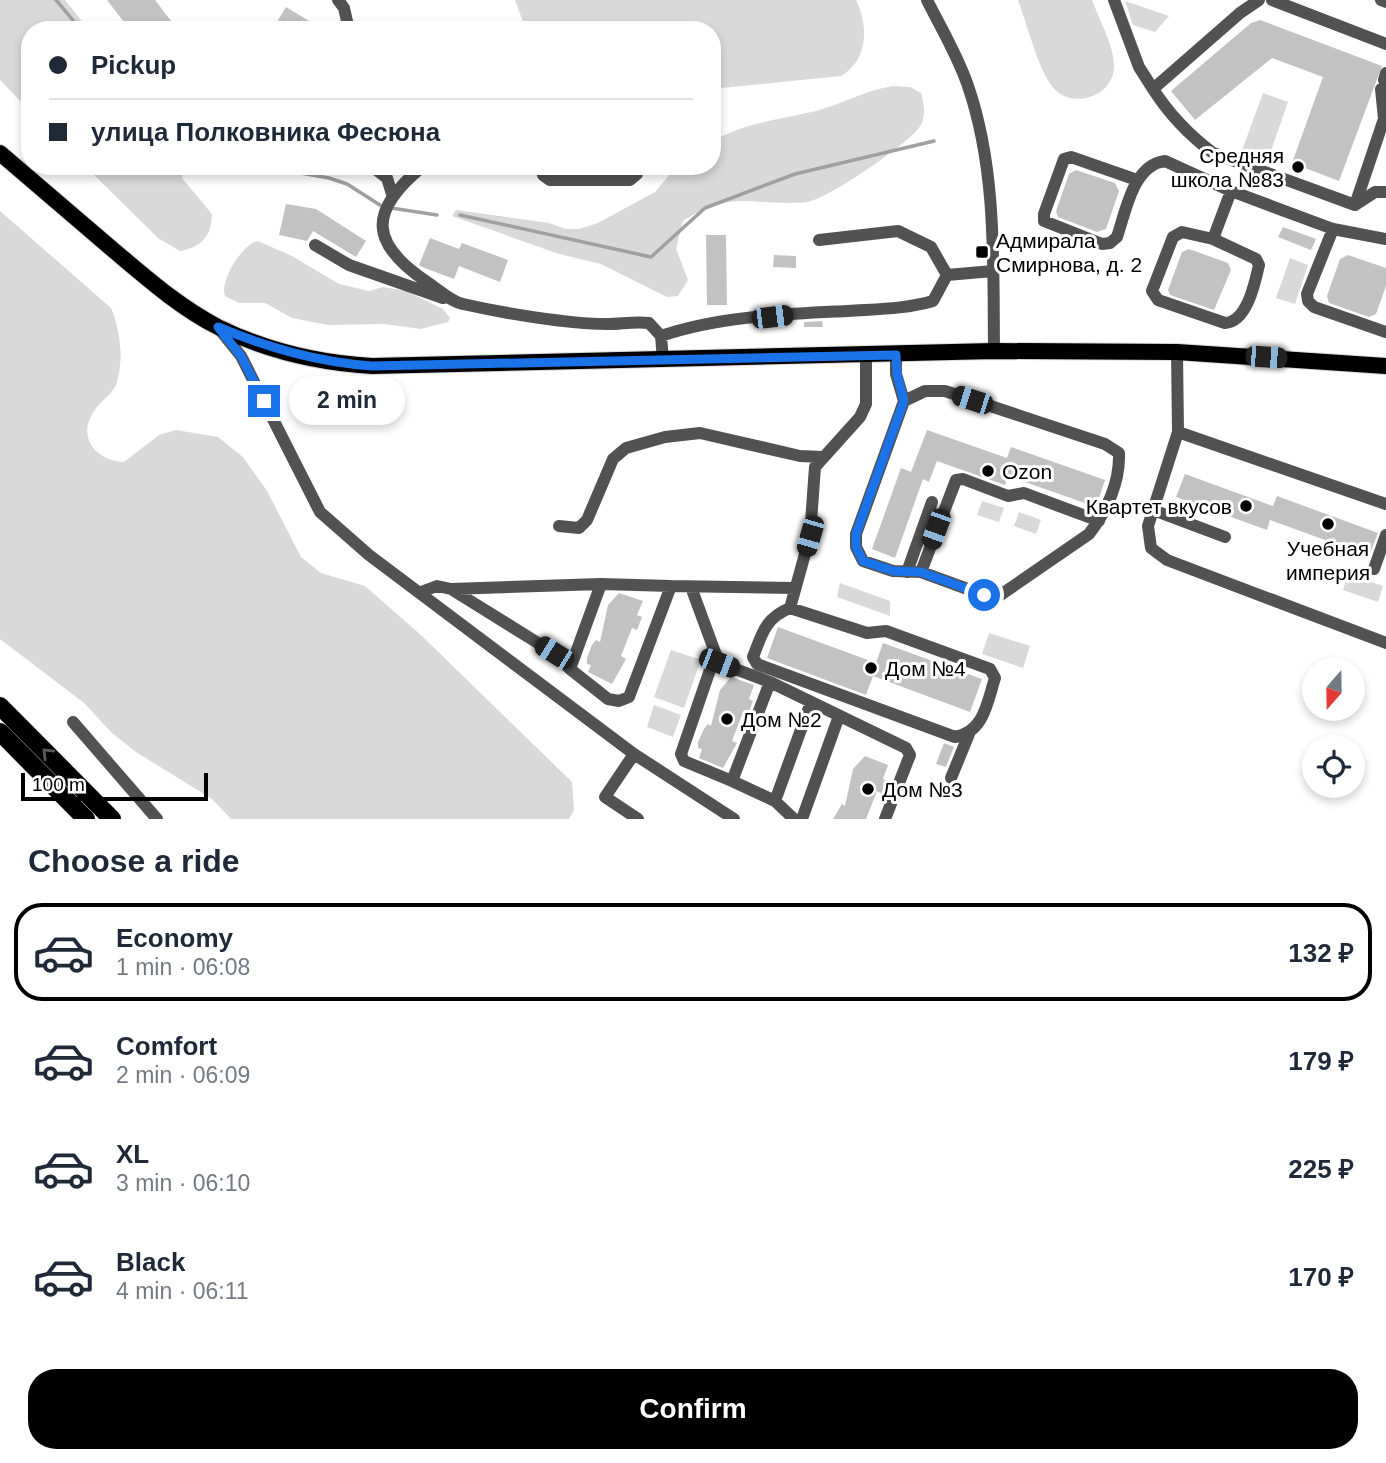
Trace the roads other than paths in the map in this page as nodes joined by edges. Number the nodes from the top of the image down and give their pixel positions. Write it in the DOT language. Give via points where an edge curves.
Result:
graph roads {
  1 [pos="338,0"];
  2 [pos="927,0"];
  3 [pos="1114,0"];
  4 [pos="1259,0"];
  5 [pos="1272,0"];
  6 [pos="347,21"];
  7 [pos="1386,44"];
  8 [pos="1384,80"];
  9 [pos="1153,89"];
  10 [pos="0,153"];
  11 [pos="21,171"];
  12 [pos="26,175"];
  13 [pos="383,175"];
  14 [pos="412,175"];
  15 [pos="543,175"];
  16 [pos="635,175"];
  17 [pos="1137,180"];
  18 [pos="1231,191"];
  19 [pos="1386,191"];
  20 [pos="392,194"];
  21 [pos="1355,205"];
  22 [pos="1333,229"];
  23 [pos="1213,239"];
  24 [pos="1386,239"];
  25 [pos="819,240"];
  26 [pos="315,244"];
  27 [pos="993,271"];
  28 [pos="947,275"];
  29 [pos="460,304"];
  30 [pos="218,327"];
  31 [pos="1386,332"];
  32 [pos="661,336"];
  33 [pos="994,351"];
  34 [pos="1177,352"];
  35 [pos="896,355"];
  36 [pos="866,356"];
  37 [pos="663,360"];
  38 [pos="1386,366"];
  39 [pos="904,401"];
  40 [pos="1178,432"];
  41 [pos="822,457"];
  42 [pos="932,502"];
  43 [pos="1386,504"];
  44 [pos="1153,510"];
  45 [pos="1099,521"];
  46 [pos="559,526"];
  47 [pos="1386,535"];
  48 [pos="1225,537"];
  49 [pos="1374,569"];
  50 [pos="906,572"];
  51 [pos="921,572"];
  52 [pos="601,584"];
  53 [pos="671,586"];
  54 [pos="691,587"];
  55 [pos="795,588"];
  56 [pos="451,589"];
  57 [pos="421,592"];
  58 [pos="790,608"];
  59 [pos="1386,643"];
  60 [pos="719,663"];
  61 [pos="570,669"];
  62 [pos="770,682"];
  63 [pos="811,702"];
  64 [pos="0,706"];
  65 [pos="839,716"];
  66 [pos="73,722"];
  67 [pos="0,732"];
  68 [pos="969,734"];
  69 [pos="634,754"];
  70 [pos="951,778"];
  71 [pos="732,781"];
  72 [pos="775,801"];
  73 [pos="86,819"];
  74 [pos="112,819"];
  75 [pos="157,819"];
  76 [pos="638,819"];
  77 [pos="734,819"];
  78 [pos="794,819"];
  79 [pos="802,819"];
  80 [pos="885,819"];
  1 -- 6 [label="street"];
  2 -- 27 [label="street" via="968,86 980,130 991,211"];
  3 -- 9 [label="street" via="1139,67"];
  4 -- 9 [label="street"];
  5 -- 7 [label="street"];
  8 -- 21 [label="street" via="1384,119"];
  9 -- 21 [label="street" via="1183,127 1213,153"];
  10 -- 11 [label="main road"];
  12 -- 30 [label="main road" via="156,286"];
  13 -- 20 [label="street"];
  14 -- 20 [label="street"];
  15 -- 16 [label="street" via="550,180 630,180"];
  17 -- 17 [label="street" via="1071,157 1064,159 1044,221 1102,244 1111,243"];
  17 -- 18 [label="street" via="1154,162 1165,161"];
  18 -- 22 [label="street"];
  18 -- 23 [label="street"];
  19 -- 21 [label="street" via="1375,192"];
  20 -- 29 [label="street" via="383,236 391,253"];
  22 -- 24 [label="street"];
  22 -- 31 [label="street" via="1307,294 1308,302"];
  23 -- 23 [label="street" via="1182,232 1173,237 1153,294 1158,300 1233,323 1241,317 1259,265 1256,259"];
  25 -- 28 [label="street" via="898,231 931,247"];
  26 -- 29 [label="street" via="349,265"];
  27 -- 28 [label="street"];
  27 -- 33 [label="street"];
  28 -- 32 [label="street" via="933,301 915,306 694,326"];
  29 -- 32 [label="street" via="607,324 649,323"];
  30 -- 37 [label="main road" via="273,349 332,363 372,366"];
  30 -- 57 [label="street" via="241,356 320,512"];
  32 -- 37 [label="street"];
  33 -- 34 [label="main road"];
  33 -- 35 [label="main road"];
  34 -- 38 [label="main road"];
  34 -- 40 [label="street"];
  35 -- 36 [label="main road"];
  35 -- 39 [label="street"];
  36 -- 37 [label="main road"];
  36 -- 41 [label="street" via="866,404 860,417"];
  39 -- 45 [label="street" via="925,391 945,391 1105,444 1119,453 1120,474"];
  39 -- 50 [label="street" via="856,534 856,547 863,561"];
  40 -- 43 [label="street"];
  40 -- 44 [label="street"];
  41 -- 46 [label="street" via="701,433 664,437 626,448 613,459 587,520 579,528"];
  41 -- 55 [label="street" via="814,474 810,536"];
  42 -- 50 [label="street"];
  44 -- 48 [label="street"];
  44 -- 59 [label="street" via="1147,526 1151,548 1167,560"];
  45 -- 51 [label="street" via="1089,534 999,596"];
  45 -- 51 [label="street" via="1024,493 1008,496 956,480"];
  47 -- 49 [label="street"];
  50 -- 51 [label="street"];
  52 -- 53 [label="street"];
  52 -- 56 [label="street"];
  52 -- 61 [label="street"];
  53 -- 54 [label="street"];
  53 -- 61 [label="street" via="629,697 608,699"];
  54 -- 55 [label="street"];
  54 -- 60 [label="street"];
  55 -- 58 [label="street"];
  56 -- 57 [label="street" via="437,586"];
  56 -- 61 [label="street" via="554,653"];
  57 -- 69 [label="street"];
  58 -- 68 [label="street" via="867,633 886,631 990,669 996,678 978,727"];
  58 -- 68 [label="street" via="766,623 753,657 757,664 955,737"];
  60 -- 62 [label="street"];
  60 -- 71 [label="street" via="711,667 681,754 684,761"];
  62 -- 63 [label="street"];
  62 -- 71 [label="street"];
  63 -- 65 [label="street"];
  63 -- 72 [label="street"];
  74 -- 64 [label="highway, one-way"];
  65 -- 79 [label="street"];
  65 -- 80 [label="street" via="905,748 910,755"];
  66 -- 75 [label="street"];
  67 -- 73 [label="highway"];
  68 -- 70 [label="street"];
  69 -- 76 [label="street" via="605,797"];
  69 -- 77 [label="street"];
  71 -- 72 [label="street"];
  72 -- 78 [label="street"];
}
